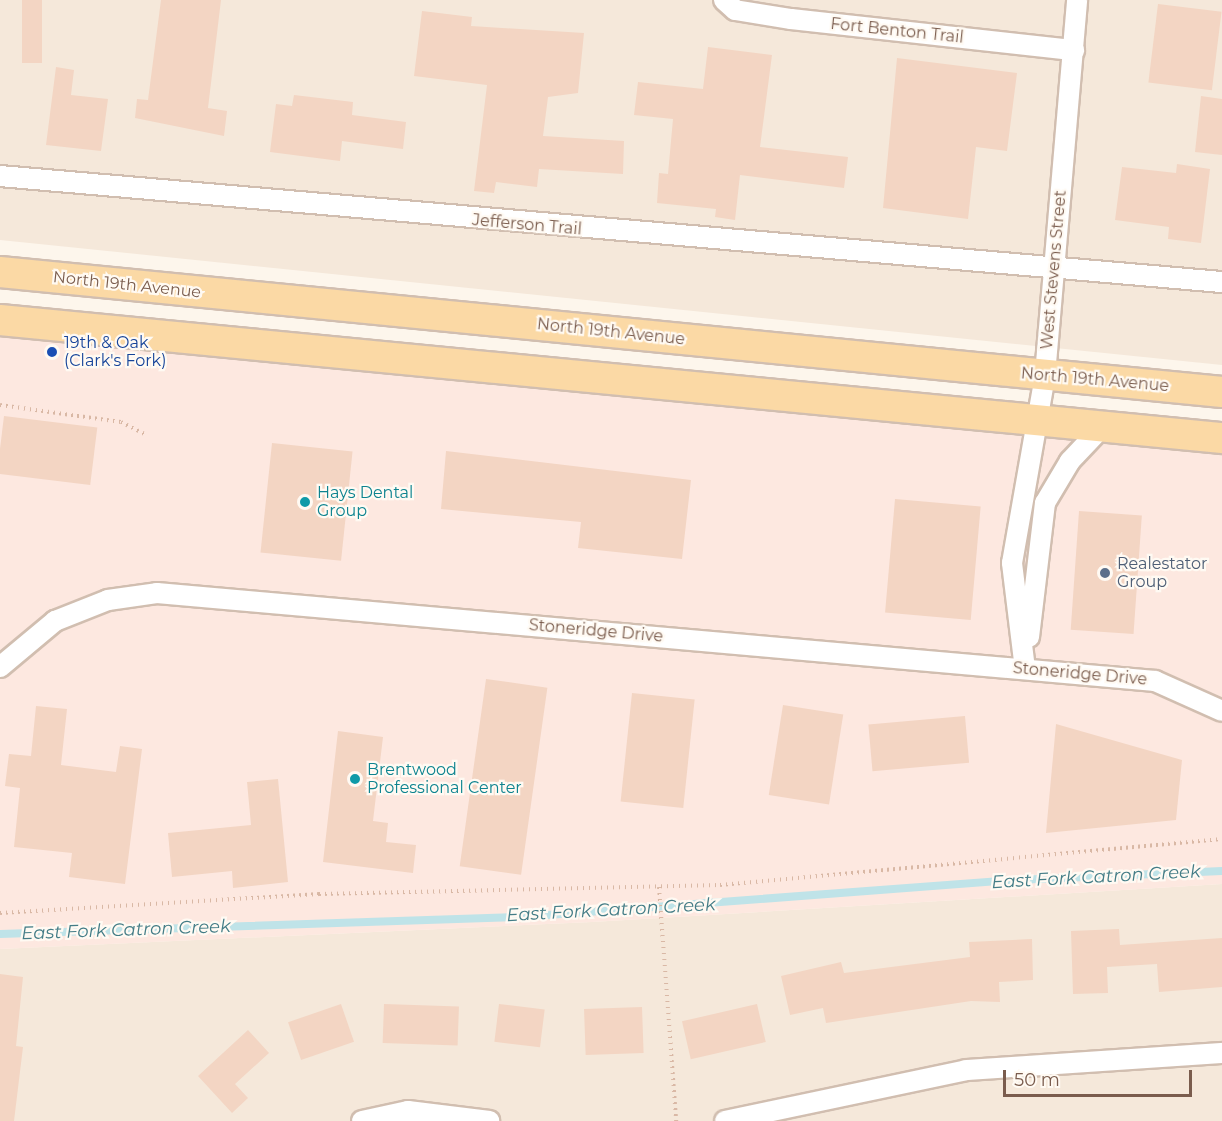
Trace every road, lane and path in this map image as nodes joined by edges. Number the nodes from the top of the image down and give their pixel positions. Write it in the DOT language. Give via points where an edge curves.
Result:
graph roads {
  1 [pos="724,0"];
  2 [pos="1077,0"];
  3 [pos="1074,50"];
  4 [pos="0,176"];
  5 [pos="1054,265"];
  6 [pos="0,272"];
  7 [pos="1222,282"];
  8 [pos="0,320"];
  9 [pos="1045,375"];
  10 [pos="1222,392"];
  11 [pos="0,405"];
  12 [pos="1039,420"];
  13 [pos="1102,427"];
  14 [pos="146,435"];
  15 [pos="1222,438"];
  16 [pos="0,668"];
  17 [pos="1025,669"];
  18 [pos="1215,705"];
  19 [pos="1222,839"];
  20 [pos="659,886"];
  21 [pos="0,913"];
  22 [pos="1222,1053"];
  23 [pos="362,1121"];
  24 [pos="489,1121"];
  25 [pos="676,1121"];
  26 [pos="725,1121"];
  1 -- 3 [label="street, Fort Benton Trail" via="735,10 791,19"];
  2 -- 3 [label="street, West Stevens Street"];
  3 -- 5 [label="street, West Stevens Street"];
  4 -- 5 [label="street, Jefferson Trail" via="571,229"];
  5 -- 7 [label="street, Jefferson Trail"];
  5 -- 9 [label="street, West Stevens Street"];
  6 -- 9 [label="main road, North 19th Avenue"];
  8 -- 12 [label="main road"];
  9 -- 10 [label="main road, North 19th Avenue"];
  9 -- 12 [label="street, West Stevens Street"];
  11 -- 14 [label="path" via="121,422"];
  12 -- 13 [label="main road"];
  12 -- 17 [label="street, West Stevens Street" via="1012,563"];
  13 -- 15 [label="main road"];
  13 -- 17 [label="street" via="1070,461 1045,503"];
  16 -- 17 [label="street, Stoneridge Drive" via="55,621 108,600 157,593"];
  17 -- 18 [label="street, Stoneridge Drive" via="1155,681"];
  19 -- 20 [label="path"];
  20 -- 21 [label="path" via="320,894"];
  20 -- 25 [label="path"];
  22 -- 26 [label="street" via="966,1070"];
  23 -- 24 [label="street" via="408,1110"];
}
